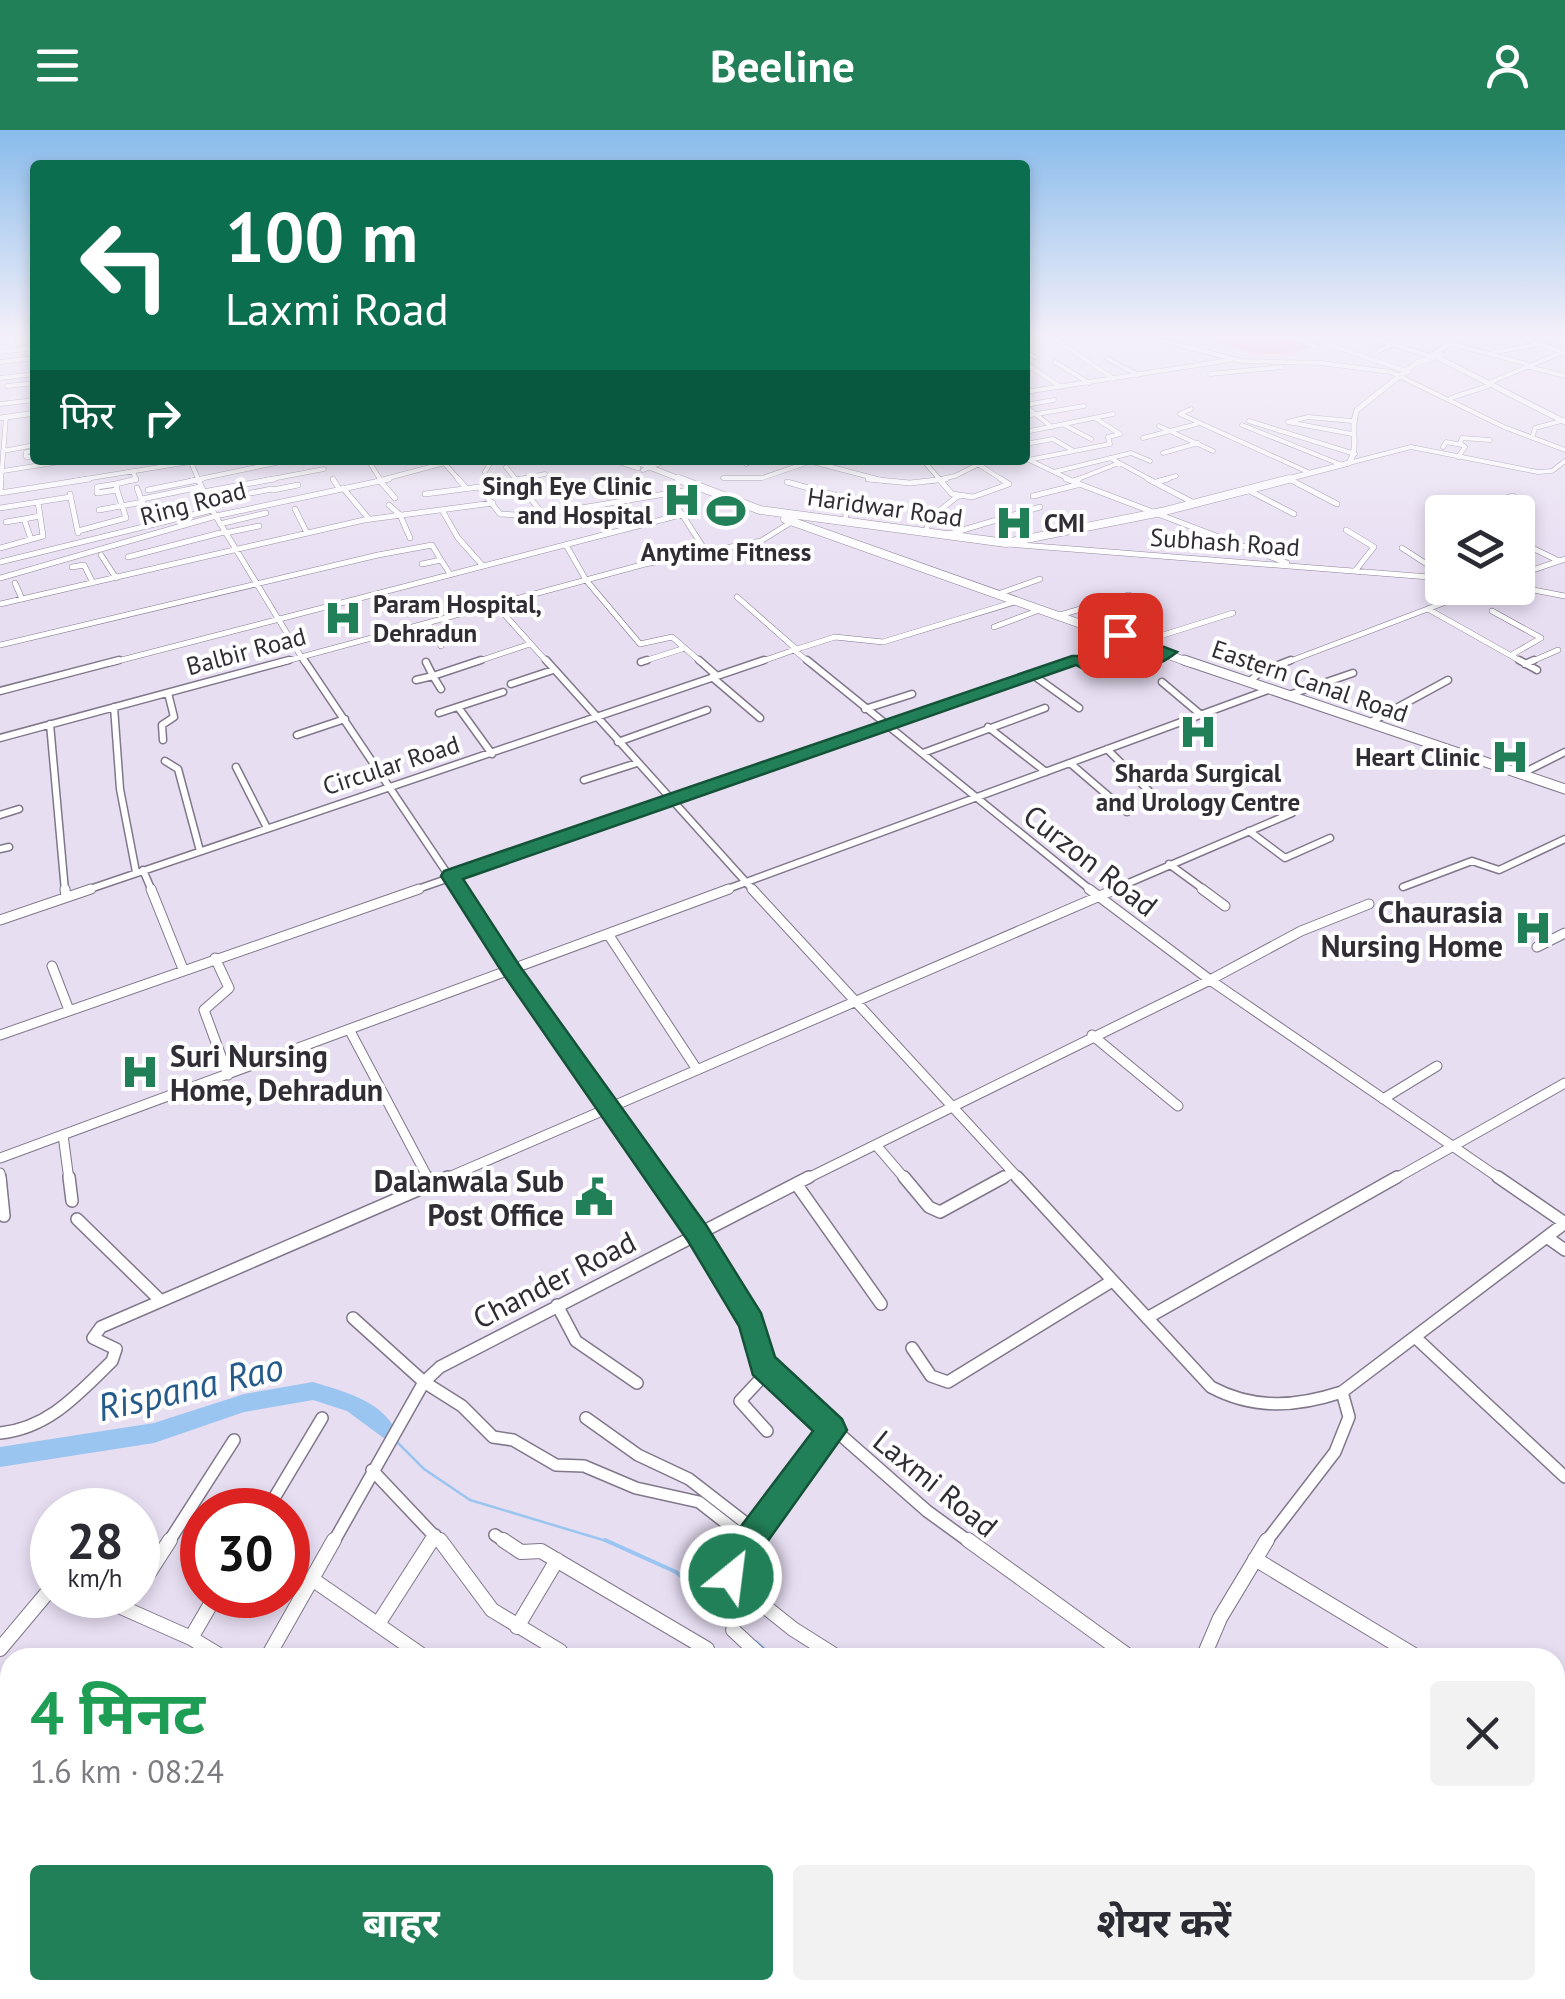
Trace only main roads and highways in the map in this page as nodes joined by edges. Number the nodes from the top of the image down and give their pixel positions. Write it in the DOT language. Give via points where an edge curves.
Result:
graph roads {
  1 [pos="1352,423"];
  2 [pos="632,465"];
  3 [pos="639,465"];
  4 [pos="646,469"];
  5 [pos="758,510"];
  6 [pos="826,534"];
  7 [pos="1565,789"];
  1 -- 5 [label="main road, Haridwar Road" via="1355,454 1345,464 1196,504 1006,543"];
  2 -- 4 [label="main road"];
  3 -- 4 [label="main road"];
  4 -- 5 [label="main road, Haridwar Road"];
  5 -- 6 [label="main road, Eastern Canal Road"];
  5 -- 6 [label="main road"];
  6 -- 7 [label="main road, Eastern Canal Road"];
}
